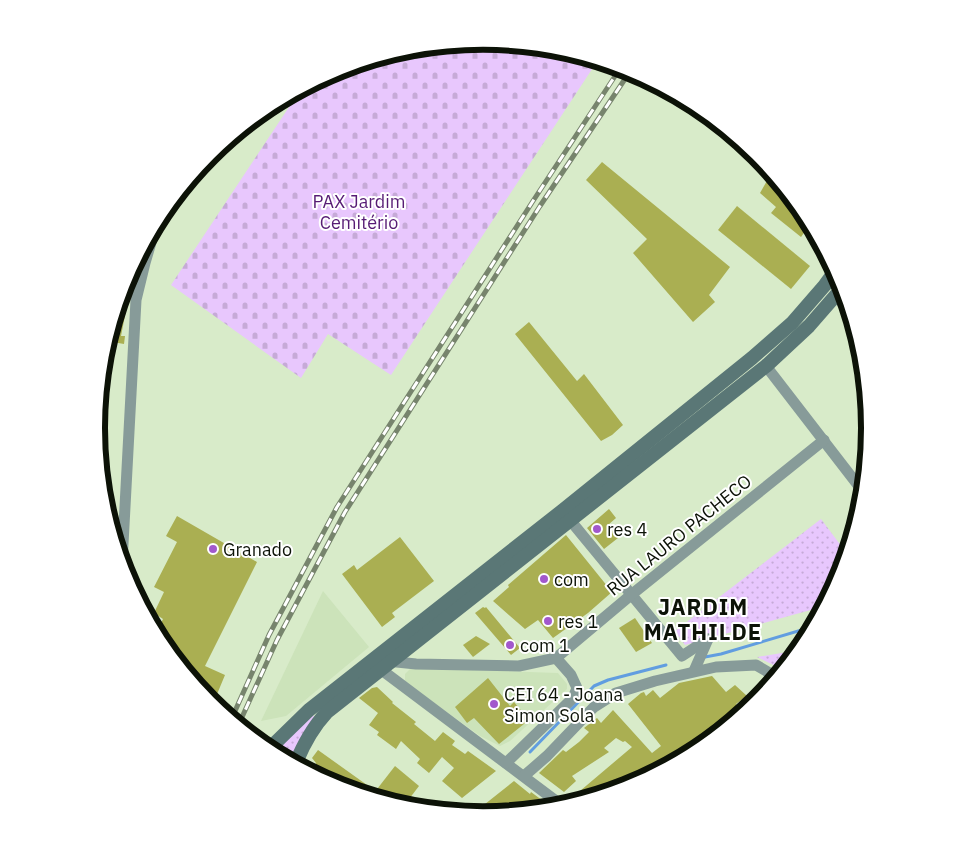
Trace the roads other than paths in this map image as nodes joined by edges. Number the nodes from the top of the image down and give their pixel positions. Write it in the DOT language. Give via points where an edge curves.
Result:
graph roads {
  1 [pos="149,252"];
  2 [pos="830,278"];
  3 [pos="837,295"];
  4 [pos="766,366"];
  5 [pos="824,440"];
  6 [pos="858,486"];
  7 [pos="569,519"];
  8 [pos="123,543"];
  9 [pos="631,595"];
  10 [pos="556,658"];
  11 [pos="382,664"];
  12 [pos="694,671"];
  13 [pos="771,674"];
  14 [pos="274,744"];
  15 [pos="298,758"];
  16 [pos="506,763"];
  17 [pos="524,776"];
  18 [pos="555,800"];
  1 -- 8 [label="street" via="136,300"];
  2 -- 7 [label="main road" via="792,323"];
  3 -- 4 [label="main road"];
  4 -- 5 [label="street"];
  4 -- 7 [label="main road"];
  5 -- 6 [label="street"];
  5 -- 9 [label="street, RUA LAURO PACHECO"];
  7 -- 9 [label="street"];
  7 -- 11 [label="main road"];
  9 -- 10 [label="street, RUA LAURO PACHECO"];
  9 -- 12 [label="street" via="682,656 708,639"];
  10 -- 11 [label="street" via="519,666"];
  10 -- 16 [label="street" via="571,675 577,688 573,698"];
  11 -- 14 [label="main road" via="309,710"];
  11 -- 15 [label="main road" via="317,723"];
  11 -- 16 [label="street"];
  12 -- 13 [label="street" via="756,665"];
  12 -- 17 [label="street" via="616,693 594,707"];
  16 -- 17 [label="street"];
  17 -- 18 [label="street"];
}
